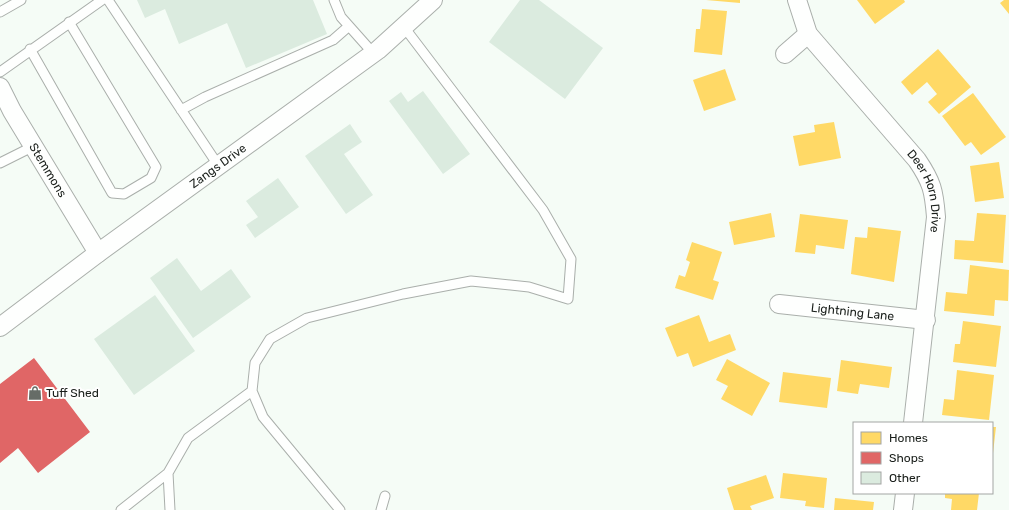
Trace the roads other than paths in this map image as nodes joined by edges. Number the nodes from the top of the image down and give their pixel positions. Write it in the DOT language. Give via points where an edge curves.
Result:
graph roads {
  1 [pos="21,0"];
  2 [pos="102,0"];
  3 [pos="108,0"];
  4 [pos="334,0"];
  5 [pos="433,0"];
  6 [pos="797,0"];
  7 [pos="8,4"];
  8 [pos="0,12"];
  9 [pos="69,22"];
  10 [pos="349,26"];
  11 [pos="404,27"];
  12 [pos="808,34"];
  13 [pos="30,49"];
  14 [pos="373,53"];
  15 [pos="785,54"];
  16 [pos="0,72"];
  17 [pos="0,87"];
  18 [pos="181,110"];
  19 [pos="34,146"];
  20 [pos="0,163"];
  21 [pos="218,165"];
  22 [pos="98,253"];
  23 [pos="779,304"];
  24 [pos="926,320"];
  25 [pos="0,327"];
  26 [pos="252,392"];
  27 [pos="913,422"];
  28 [pos="168,473"];
  29 [pos="905,494"];
  30 [pos="385,496"];
  31 [pos="121,510"];
  32 [pos="170,510"];
  33 [pos="340,510"];
  34 [pos="381,510"];
  35 [pos="903,510"];
  1 -- 7 [label="lane"];
  2 -- 9 [label="lane"];
  3 -- 18 [label="lane"];
  4 -- 10 [label="lane" via="341,17"];
  5 -- 11 [label="street, Zangs Drive"];
  6 -- 12 [label="street, Deer Horn Drive"];
  7 -- 8 [label="lane"];
  9 -- 13 [label="lane"];
  9 -- 13 [label="lane" via="156,167 151,178 124,194 112,193"];
  10 -- 14 [label="lane"];
  10 -- 18 [label="lane" via="333,40"];
  11 -- 14 [label="street, Zangs Drive"];
  11 -- 26 [label="lane" via="543,210 571,259 568,298 529,287 471,281 403,294 307,318 270,338 255,363"];
  12 -- 15 [label="street"];
  12 -- 24 [label="street, Deer Horn Drive" via="917,160 930,179 935,196 936,217"];
  13 -- 16 [label="lane"];
  14 -- 21 [label="street, Zangs Drive"];
  17 -- 19 [label="street, Stemmons"];
  18 -- 21 [label="lane"];
  19 -- 20 [label="lane"];
  19 -- 22 [label="street, Stemmons"];
  21 -- 22 [label="street, Zangs Drive"];
  22 -- 25 [label="street, Zangs Drive"];
  23 -- 24 [label="street, Lightning Lane"];
  24 -- 27 [label="street, Deer Horn Drive"];
  26 -- 28 [label="lane" via="188,438"];
  26 -- 33 [label="lane" via="263,418"];
  28 -- 31 [label="lane"];
  28 -- 32 [label="lane"];
  29 -- 35 [label="street"];
  30 -- 34 [label="lane"];
}
